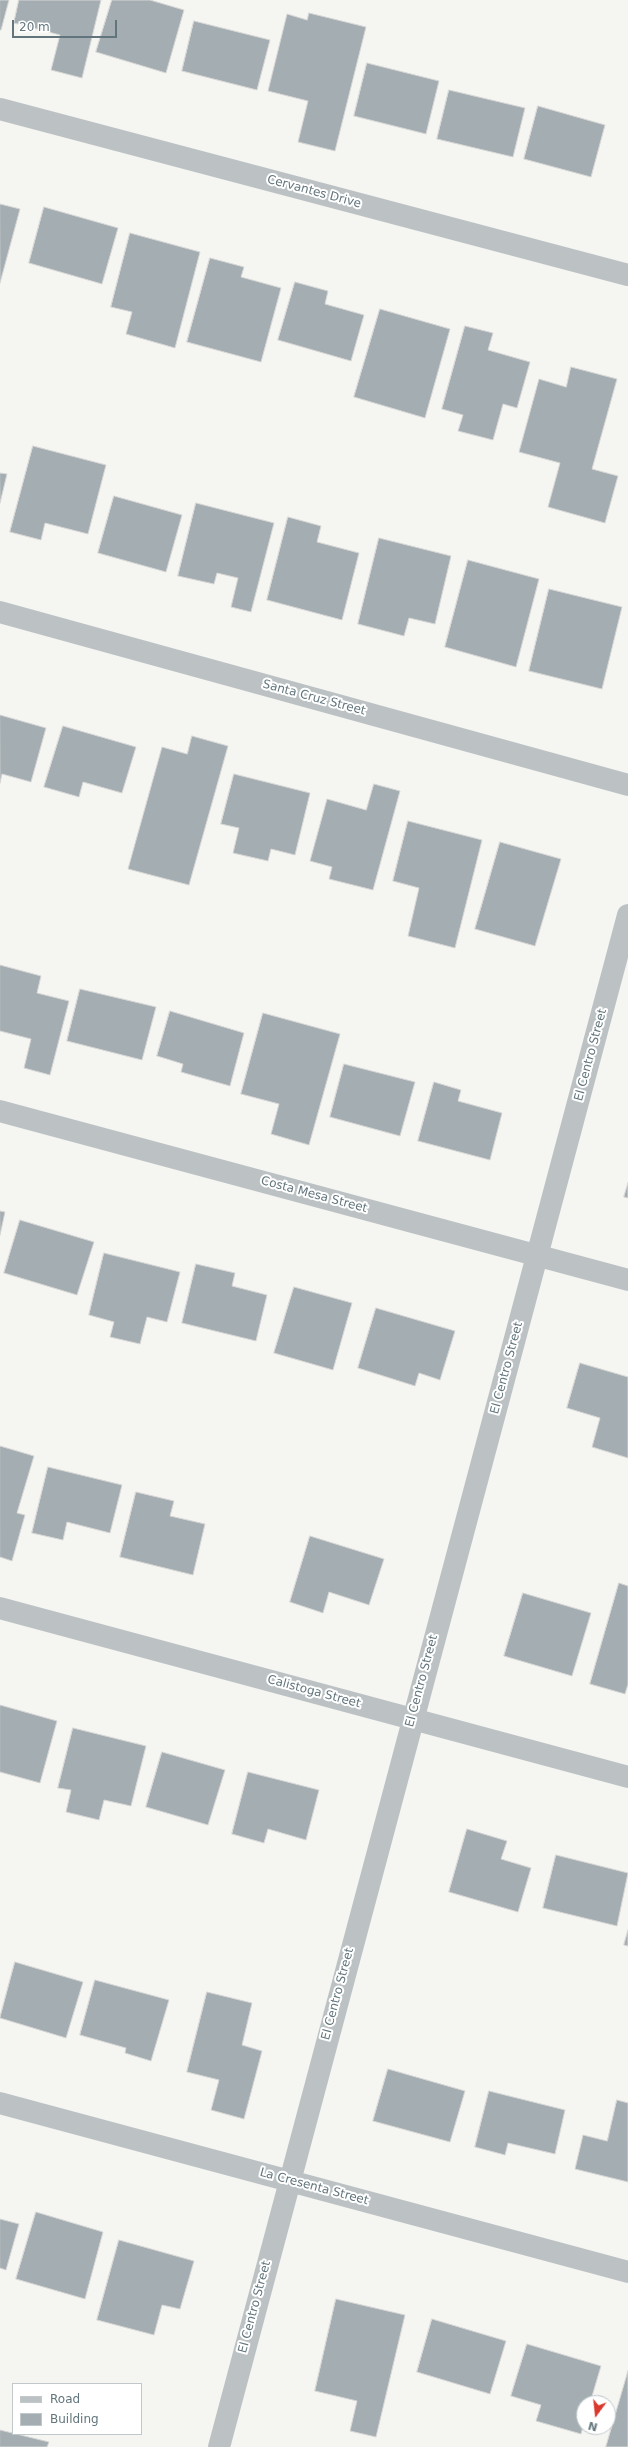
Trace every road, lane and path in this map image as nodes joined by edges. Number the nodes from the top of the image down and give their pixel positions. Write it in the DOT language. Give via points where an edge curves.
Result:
graph roads {
  1 [pos="0,109"];
  2 [pos="628,275"];
  3 [pos="0,612"];
  4 [pos="628,785"];
  5 [pos="628,915"];
  6 [pos="0,1111"];
  7 [pos="538,1256"];
  8 [pos="628,1280"];
  9 [pos="0,1608"];
  10 [pos="412,1719"];
  11 [pos="628,1777"];
  12 [pos="0,2103"];
  13 [pos="288,2180"];
  14 [pos="628,2272"];
  15 [pos="219,2447"];
  1 -- 2 [label="street, Cervantes Drive"];
  3 -- 4 [label="street, Santa Cruz Street"];
  5 -- 7 [label="street, El Centro Street"];
  6 -- 7 [label="street, Costa Mesa Street"];
  7 -- 8 [label="street, Costa Mesa Street"];
  7 -- 10 [label="street, El Centro Street"];
  9 -- 10 [label="street, Calistoga Street"];
  10 -- 11 [label="street, Calistoga Street"];
  10 -- 13 [label="street, El Centro Street"];
  12 -- 13 [label="street, La Cresenta Street"];
  13 -- 14 [label="street, La Cresenta Street"];
  13 -- 15 [label="street, El Centro Street"];
}
